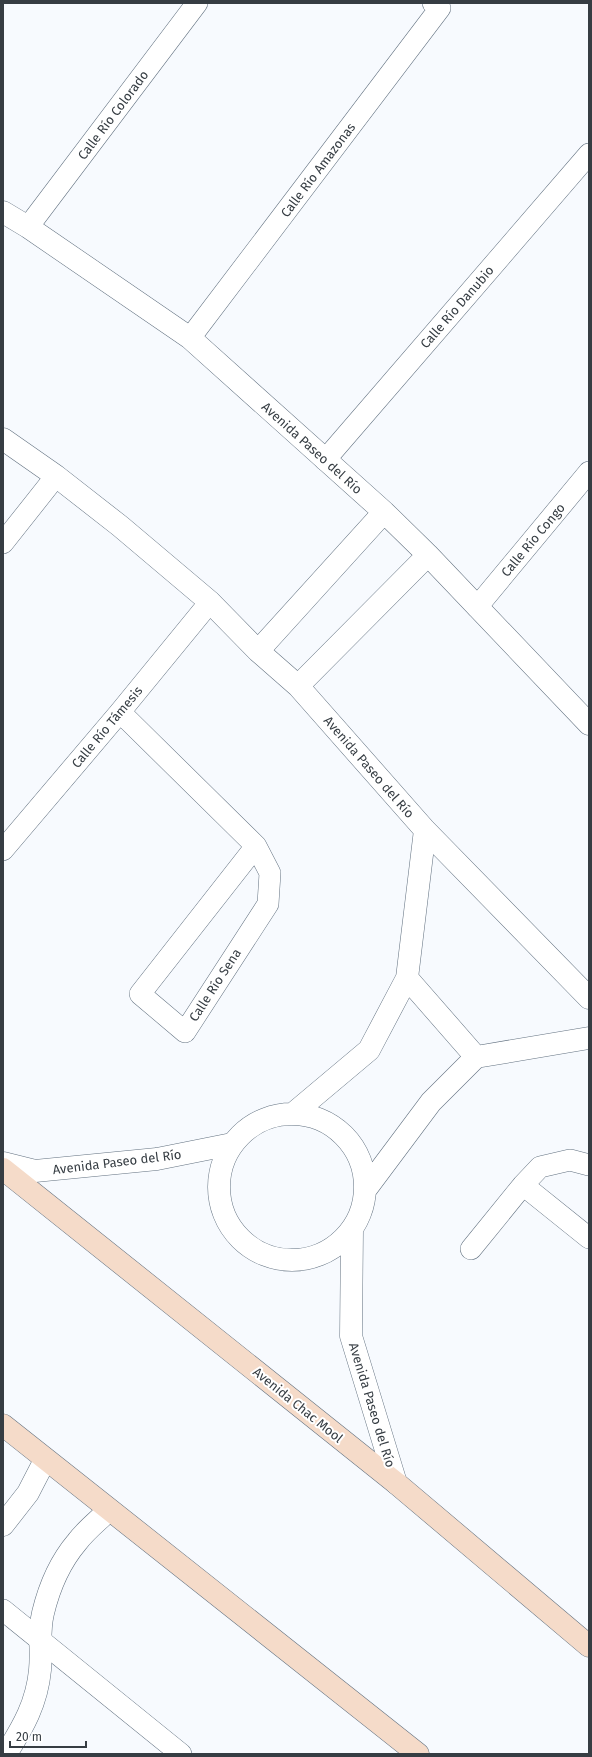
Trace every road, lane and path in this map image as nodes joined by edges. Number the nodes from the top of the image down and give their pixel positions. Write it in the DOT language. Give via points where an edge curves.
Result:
graph roads {
  1 [pos="197,3"];
  2 [pos="433,3"];
  3 [pos="589,154"];
  4 [pos="3,212"];
  5 [pos="28,227"];
  6 [pos="190,338"];
  7 [pos="3,439"];
  8 [pos="325,460"];
  9 [pos="589,472"];
  10 [pos="56,476"];
  11 [pos="384,512"];
  12 [pos="3,542"];
  13 [pos="428,555"];
  14 [pos="210,602"];
  15 [pos="478,607"];
  16 [pos="258,651"];
  17 [pos="298,686"];
  18 [pos="120,712"];
  19 [pos="589,724"];
  20 [pos="425,830"];
  21 [pos="256,846"];
  22 [pos="3,850"];
  23 [pos="407,978"];
  24 [pos="589,998"];
  25 [pos="589,1038"];
  26 [pos="476,1057"];
  27 [pos="294,1113"];
  28 [pos="232,1144"];
  29 [pos="3,1163"];
  30 [pos="589,1165"];
  31 [pos="3,1169"];
  32 [pos="523,1185"];
  33 [pos="366,1190"];
  34 [pos="352,1230"];
  35 [pos="589,1238"];
  36 [pos="471,1249"];
  37 [pos="3,1426"];
  38 [pos="45,1460"];
  39 [pos="396,1483"];
  40 [pos="110,1510"];
  41 [pos="3,1525"];
  42 [pos="3,1610"];
  43 [pos="39,1640"];
  44 [pos="589,1646"];
  45 [pos="6,1754"];
  46 [pos="182,1754"];
  47 [pos="418,1754"];
  1 -- 5 [label="street, Calle Río Colorado"];
  2 -- 6 [label="street, Calle Río Amazonas" via="440,8"];
  3 -- 8 [label="street, Calle Río Danubio"];
  4 -- 5 [label="street, Avenida Paseo del Río"];
  5 -- 6 [label="street, Avenida Paseo del Río"];
  6 -- 8 [label="street, Avenida Paseo del Río"];
  7 -- 10 [label="street, Avenida Paseo del Río"];
  8 -- 11 [label="street, Avenida Paseo del Río"];
  9 -- 15 [label="street, Calle Río Congo"];
  10 -- 12 [label="street"];
  10 -- 14 [label="street, Avenida Paseo del Río"];
  11 -- 13 [label="street, Avenida Paseo del Río"];
  11 -- 16 [label="street"];
  13 -- 15 [label="street, Avenida Paseo del Río"];
  13 -- 17 [label="street"];
  14 -- 16 [label="street, Avenida Paseo del Río"];
  14 -- 18 [label="street, Calle Río Támesis"];
  15 -- 19 [label="street, Avenida Paseo del Río"];
  16 -- 17 [label="street, Avenida Paseo del Río"];
  17 -- 20 [label="street, Avenida Paseo del Río"];
  18 -- 21 [label="street, Calle Río Sena"];
  18 -- 22 [label="street, Calle Río Támesis"];
  20 -- 23 [label="street"];
  20 -- 24 [label="street, Avenida Paseo del Río"];
  21 -- 21 [label="street, Calle Río Sena" via="270,873 268,904 185,1032 140,994"];
  23 -- 26 [label="street"];
  23 -- 27 [label="street" via="369,1050"];
  25 -- 26 [label="street"];
  26 -- 33 [label="street" via="431,1102"];
  27 -- 28 [label="street" via="270,1116 249,1127"];
  27 -- 33 [label="street" via="318,1118 338,1129 354,1146 363,1167"];
  28 -- 29 [label="street, Avenida Paseo del Río" via="157,1160 35,1171"];
  28 -- 34 [label="street" via="221,1166 218,1189 222,1212 233,1232 250,1248 271,1258 293,1262 316,1257 336,1246"];
  30 -- 32 [label="street" via="570,1160 540,1167"];
  31 -- 39 [label="main road, Avenida Chac Mool"];
  32 -- 35 [label="street"];
  32 -- 36 [label="street"];
  33 -- 34 [label="street" via="362,1211"];
  34 -- 39 [label="street, Avenida Paseo del Río" via="351,1336"];
  37 -- 38 [label="main road"];
  38 -- 40 [label="main road"];
  38 -- 41 [label="street" via="28,1493"];
  39 -- 44 [label="main road, Avenida Chac Mool"];
  40 -- 43 [label="street" via="77,1542 62,1564 43,1614"];
  40 -- 47 [label="main road"];
  42 -- 43 [label="street"];
  43 -- 45 [label="street" via="40,1669 35,1697 23,1728"];
  43 -- 46 [label="street"];
}
